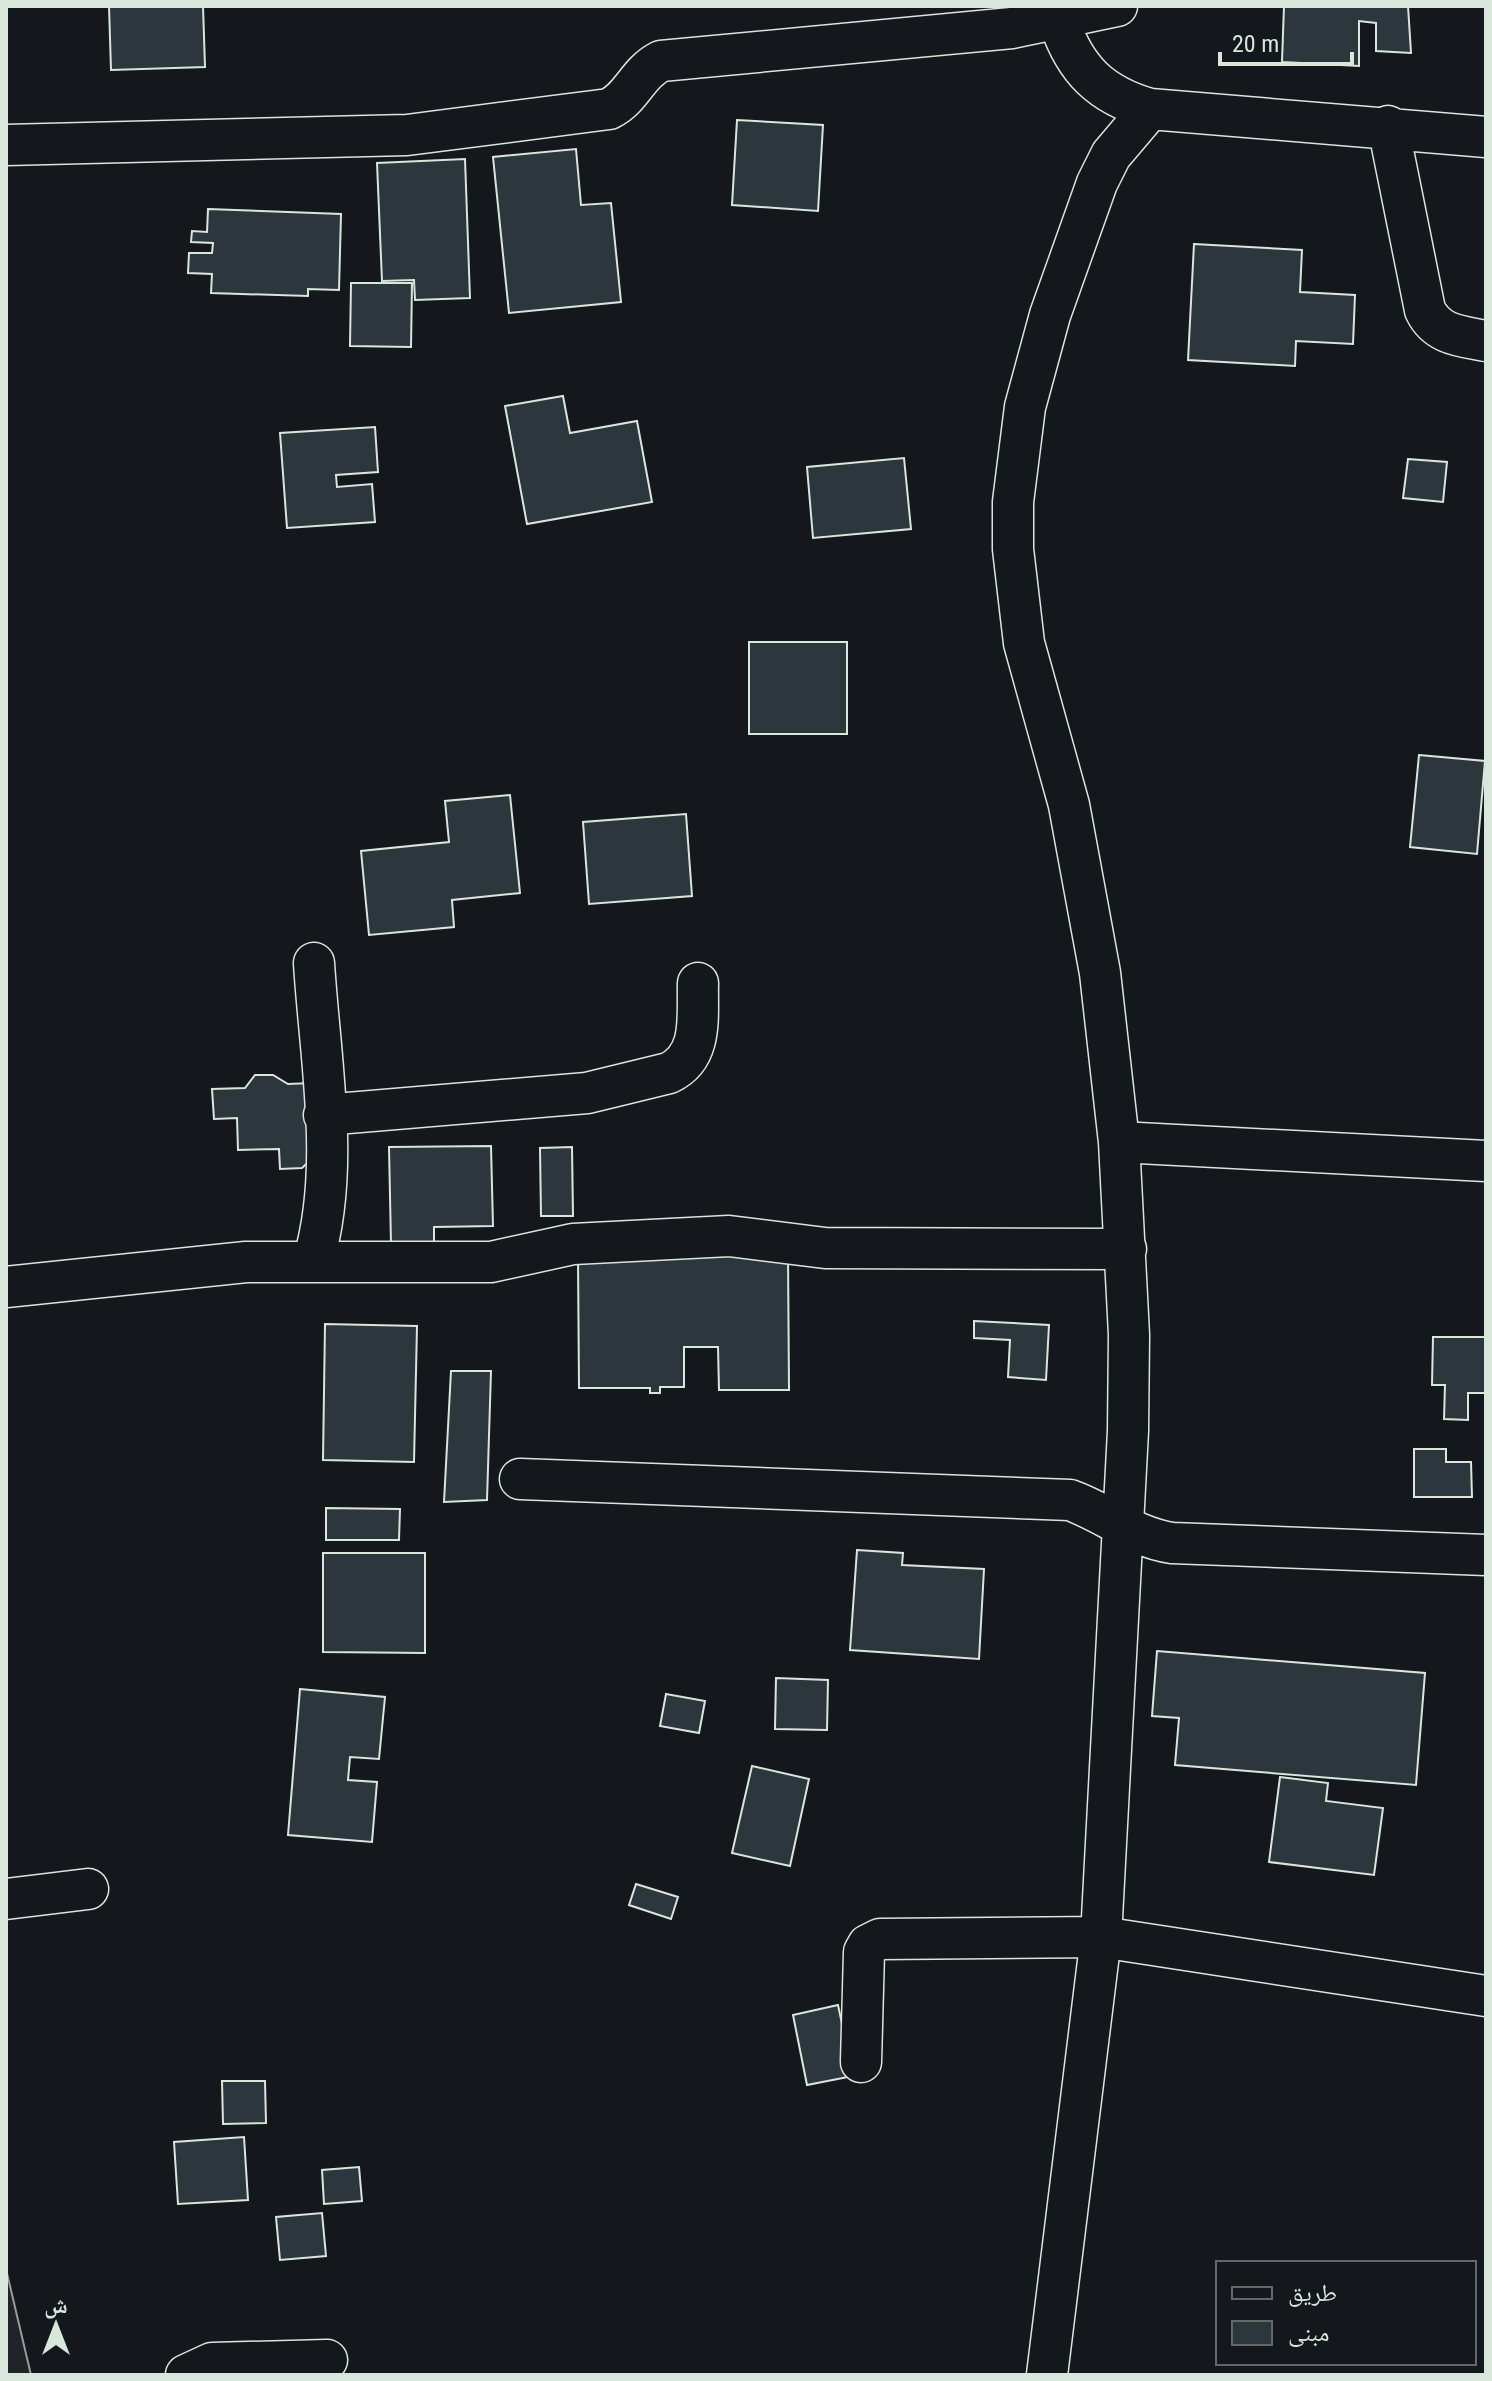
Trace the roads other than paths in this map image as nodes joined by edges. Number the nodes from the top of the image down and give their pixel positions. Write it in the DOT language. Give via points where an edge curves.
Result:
graph roads {
  1 [pos="1117,6"];
  2 [pos="1059,21"];
  3 [pos="1150,109"];
  4 [pos="1388,126"];
  5 [pos="1486,137"];
  6 [pos="6,145"];
  7 [pos="1486,341"];
  8 [pos="314,963"];
  9 [pos="698,983"];
  10 [pos="324,1115"];
  11 [pos="1119,1142"];
  12 [pos="1486,1161"];
  13 [pos="1126,1249"];
  14 [pos="313,1262"];
  15 [pos="6,1287"];
  16 [pos="520,1479"];
  17 [pos="1122,1526"];
  18 [pos="1486,1555"];
  19 [pos="88,1889"];
  20 [pos="6,1899"];
  21 [pos="1101,1937"];
  22 [pos="1486,1996"];
  23 [pos="861,2062"];
  24 [pos="327,2360"];
  25 [pos="186,2375"];
  26 [pos="1047,2375"];
  1 -- 2 [label="street"];
  2 -- 3 [label="street" via="1081,69 1100,88"];
  2 -- 6 [label="street" via="661,61 609,109 472,129"];
  3 -- 4 [label="street"];
  3 -- 11 [label="street" via="1111,155 1097,183 1050,315 1025,407 1013,502 1024,643 1069,805 1086,889 1112,1057"];
  4 -- 5 [label="street"];
  4 -- 7 [label="street" via="1425,310 1446,333"];
  8 -- 10 [label="street"];
  9 -- 10 [label="street" via="694,1049 669,1073 587,1093"];
  10 -- 14 [label="street" via="327,1195"];
  11 -- 12 [label="street"];
  11 -- 13 [label="street"];
  13 -- 14 [label="street" via="825,1248 729,1236 573,1244 491,1262"];
  13 -- 17 [label="street" via="1128,1431"];
  14 -- 15 [label="street" via="213,1265"];
  16 -- 17 [label="street" via="1070,1500"];
  17 -- 18 [label="street" via="1138,1536 1172,1543"];
  17 -- 21 [label="street"];
  19 -- 20 [label="street"];
  21 -- 22 [label="street"];
  21 -- 23 [label="street" via="874,1941 864,1952"];
  21 -- 26 [label="street"];
  24 -- 25 [label="street" via="212,2363"];
}
